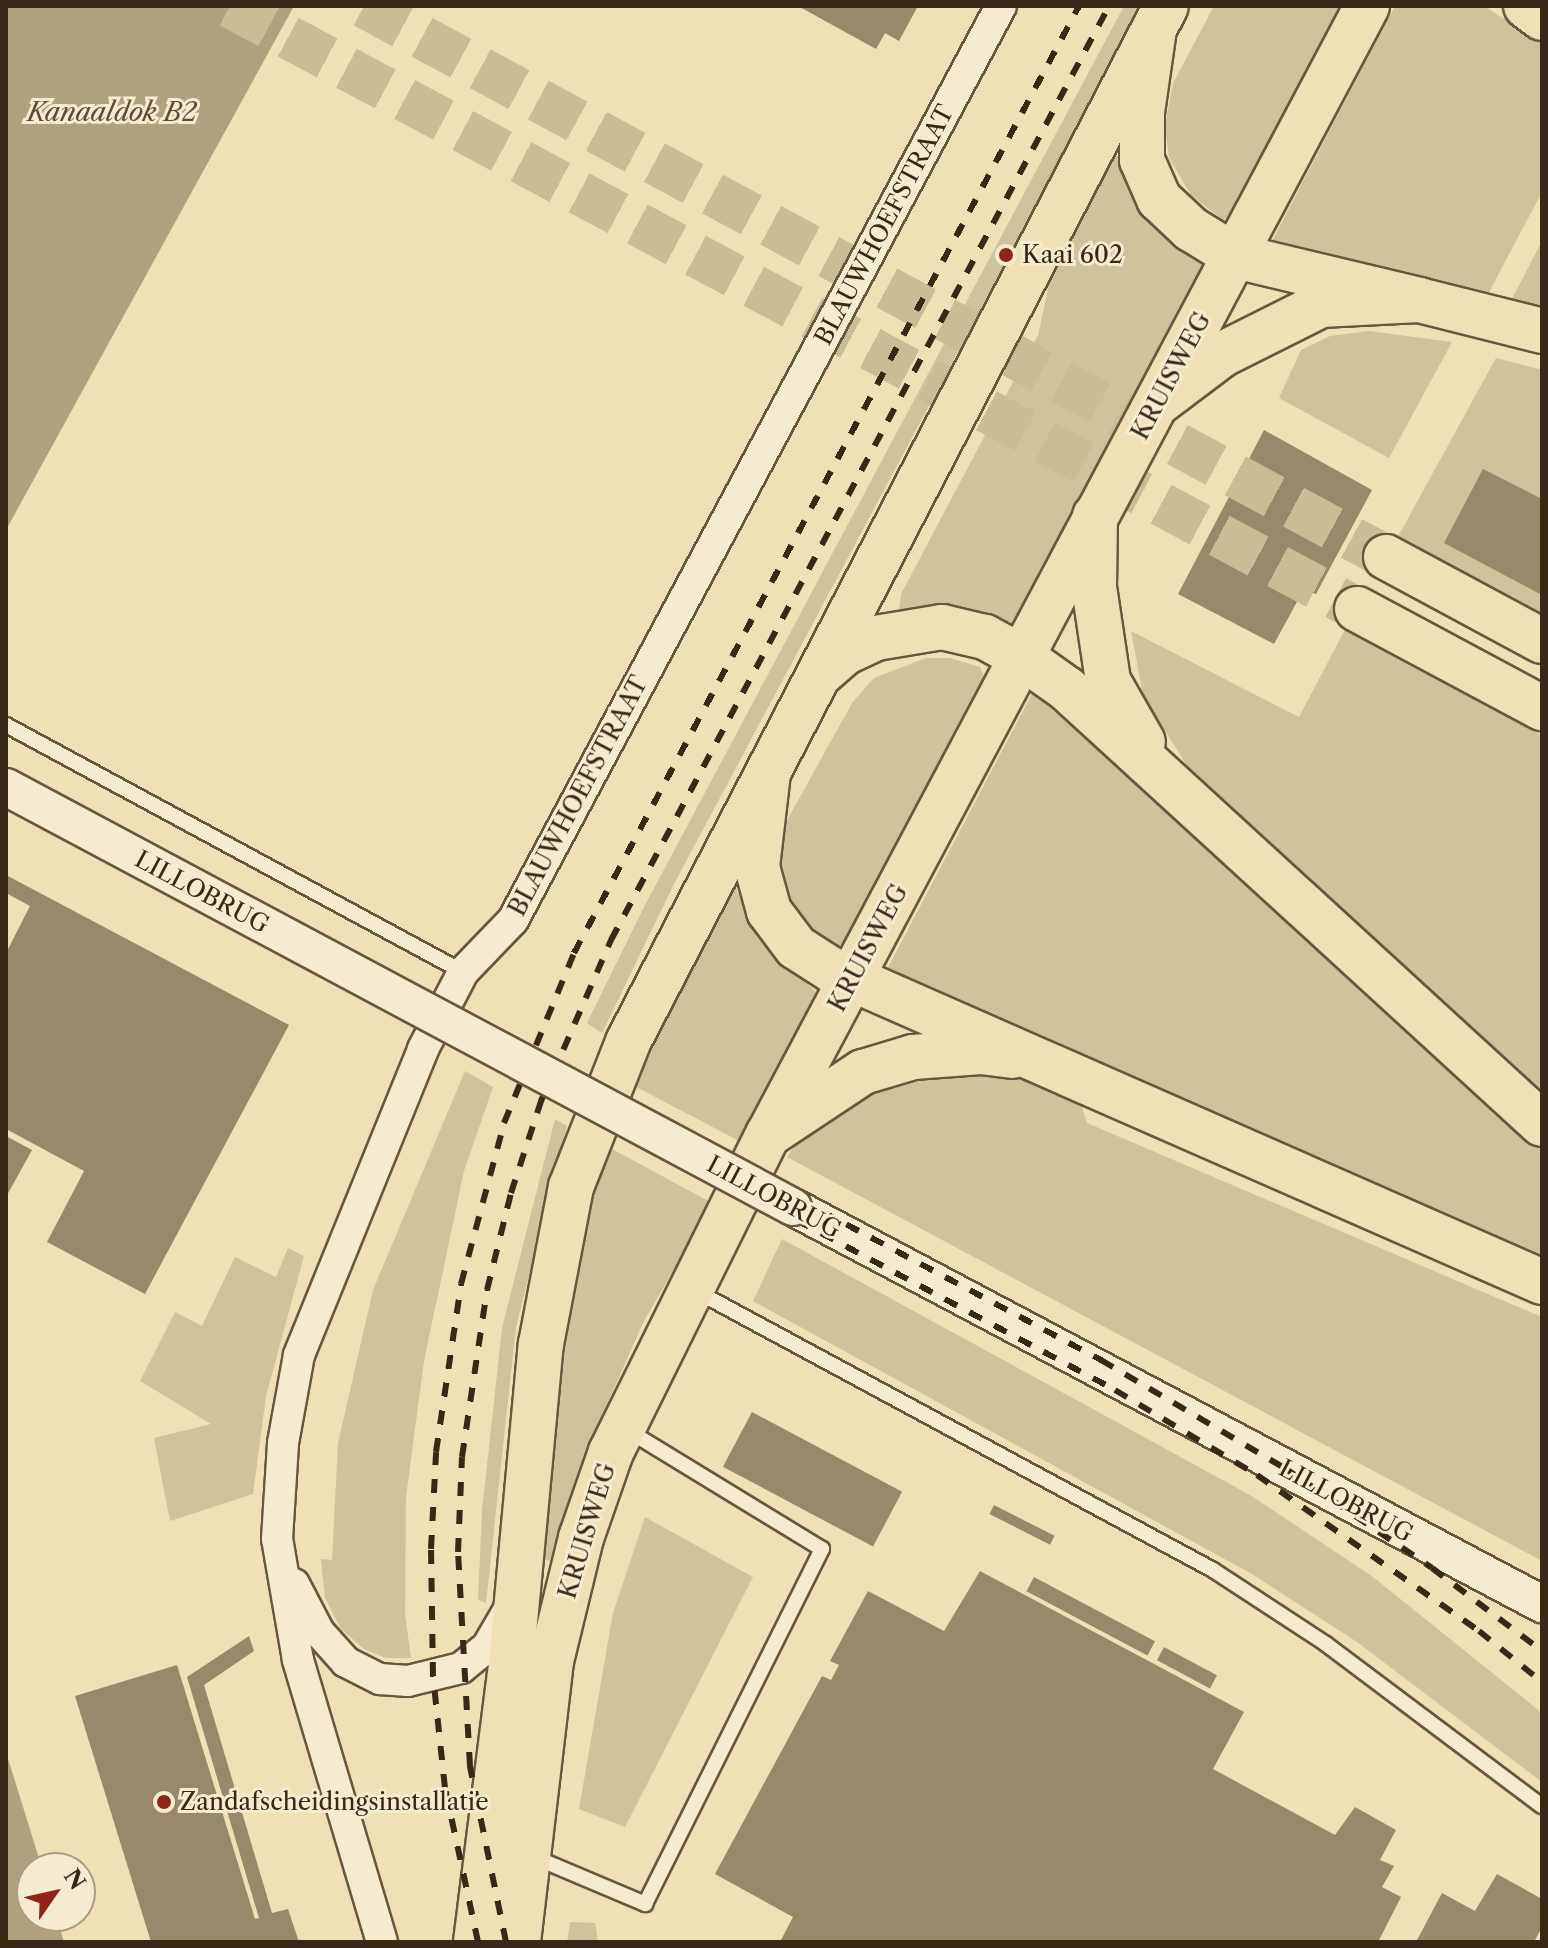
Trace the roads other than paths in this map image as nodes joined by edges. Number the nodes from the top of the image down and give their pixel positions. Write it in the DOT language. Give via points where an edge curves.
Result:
graph roads {
  1 [pos="1001,6"];
  2 [pos="1367,6"];
  3 [pos="1526,6"];
  4 [pos="1160,18"];
  5 [pos="1542,18"];
  6 [pos="1235,256"];
  7 [pos="1419,300"];
  8 [pos="1542,331"];
  9 [pos="1158,403"];
  10 [pos="1095,516"];
  11 [pos="1386,557"];
  12 [pos="1357,609"];
  13 [pos="1542,641"];
  14 [pos="1022,657"];
  15 [pos="818,676"];
  16 [pos="1542,708"];
  17 [pos="6,725"];
  18 [pos="768,773"];
  19 [pos="1168,782"];
  20 [pos="6,787"];
  21 [pos="463,972"];
  22 [pos="853,978"];
  23 [pos="1032,1058"];
  24 [pos="1542,1124"];
  25 [pos="768,1135"];
  26 [pos="1542,1282"];
  27 [pos="692,1289"];
  28 [pos="623,1427"];
  29 [pos="277,1539"];
  30 [pos="517,1594"];
  31 [pos="1542,1604"];
  32 [pos="1542,1806"];
  33 [pos="527,1853"];
  34 [pos="382,1942"];
  35 [pos="476,1942"];
  36 [pos="518,1942"];
  1 -- 21 [label="street, BLAUWHOEFSTRAAT" via="513,920"];
  2 -- 6 [label="main road, KRUISWEG"];
  3 -- 5 [label="main road"];
  4 -- 6 [label="main road" via="1142,112 1142,160 1159,199 1191,229"];
  4 -- 15 [label="main road, KRUISWEG"];
  6 -- 7 [label="main road"];
  6 -- 9 [label="main road, KRUISWEG"];
  7 -- 8 [label="main road"];
  7 -- 9 [label="main road" via="1321,305 1223,354"];
  9 -- 10 [label="main road, KRUISWEG"];
  10 -- 14 [label="main road, KRUISWEG"];
  10 -- 19 [label="main road" via="1096,616 1108,681"];
  11 -- 13 [label="main road"];
  12 -- 16 [label="main road"];
  14 -- 15 [label="main road" via="985,637 942,627 876,638 846,652"];
  14 -- 19 [label="main road" via="1067,689"];
  14 -- 22 [label="main road, KRUISWEG"];
  15 -- 18 [label="main road, KRUISWEG"];
  17 -- 21 [label="lane"];
  18 -- 22 [label="main road" via="757,867 769,911 796,947"];
  18 -- 30 [label="main road, KRUISWEG" via="628,1042 571,1187 541,1344"];
  19 -- 24 [label="main road"];
  20 -- 31 [label="street, LILLOBRUG, bridge"];
  21 -- 29 [label="street, BLAUWHOEFSTRAAT" via="423,1049 299,1355 283,1443"];
  22 -- 23 [label="main road"];
  22 -- 25 [label="main road, KRUISWEG"];
  23 -- 25 [label="main road" via="981,1052 913,1057 863,1072"];
  23 -- 26 [label="main road"];
  25 -- 27 [label="main road, KRUISWEG"];
  27 -- 28 [label="main road, KRUISWEG"];
  27 -- 32 [label="lane" via="1213,1570 1326,1644"];
  28 -- 33 [label="main road, KRUISWEG" via="581,1538 565,1601 540,1726"];
  28 -- 33 [label="lane" via="822,1549 645,1904"];
  29 -- 30 [label="street" via="319,1632 346,1662 380,1679 408,1681 461,1668 487,1647"];
  29 -- 34 [label="street, BLAUWHOEFSTRAAT" via="298,1660"];
  30 -- 35 [label="main road, KRUISWEG"];
  33 -- 36 [label="main road, KRUISWEG"];
}
